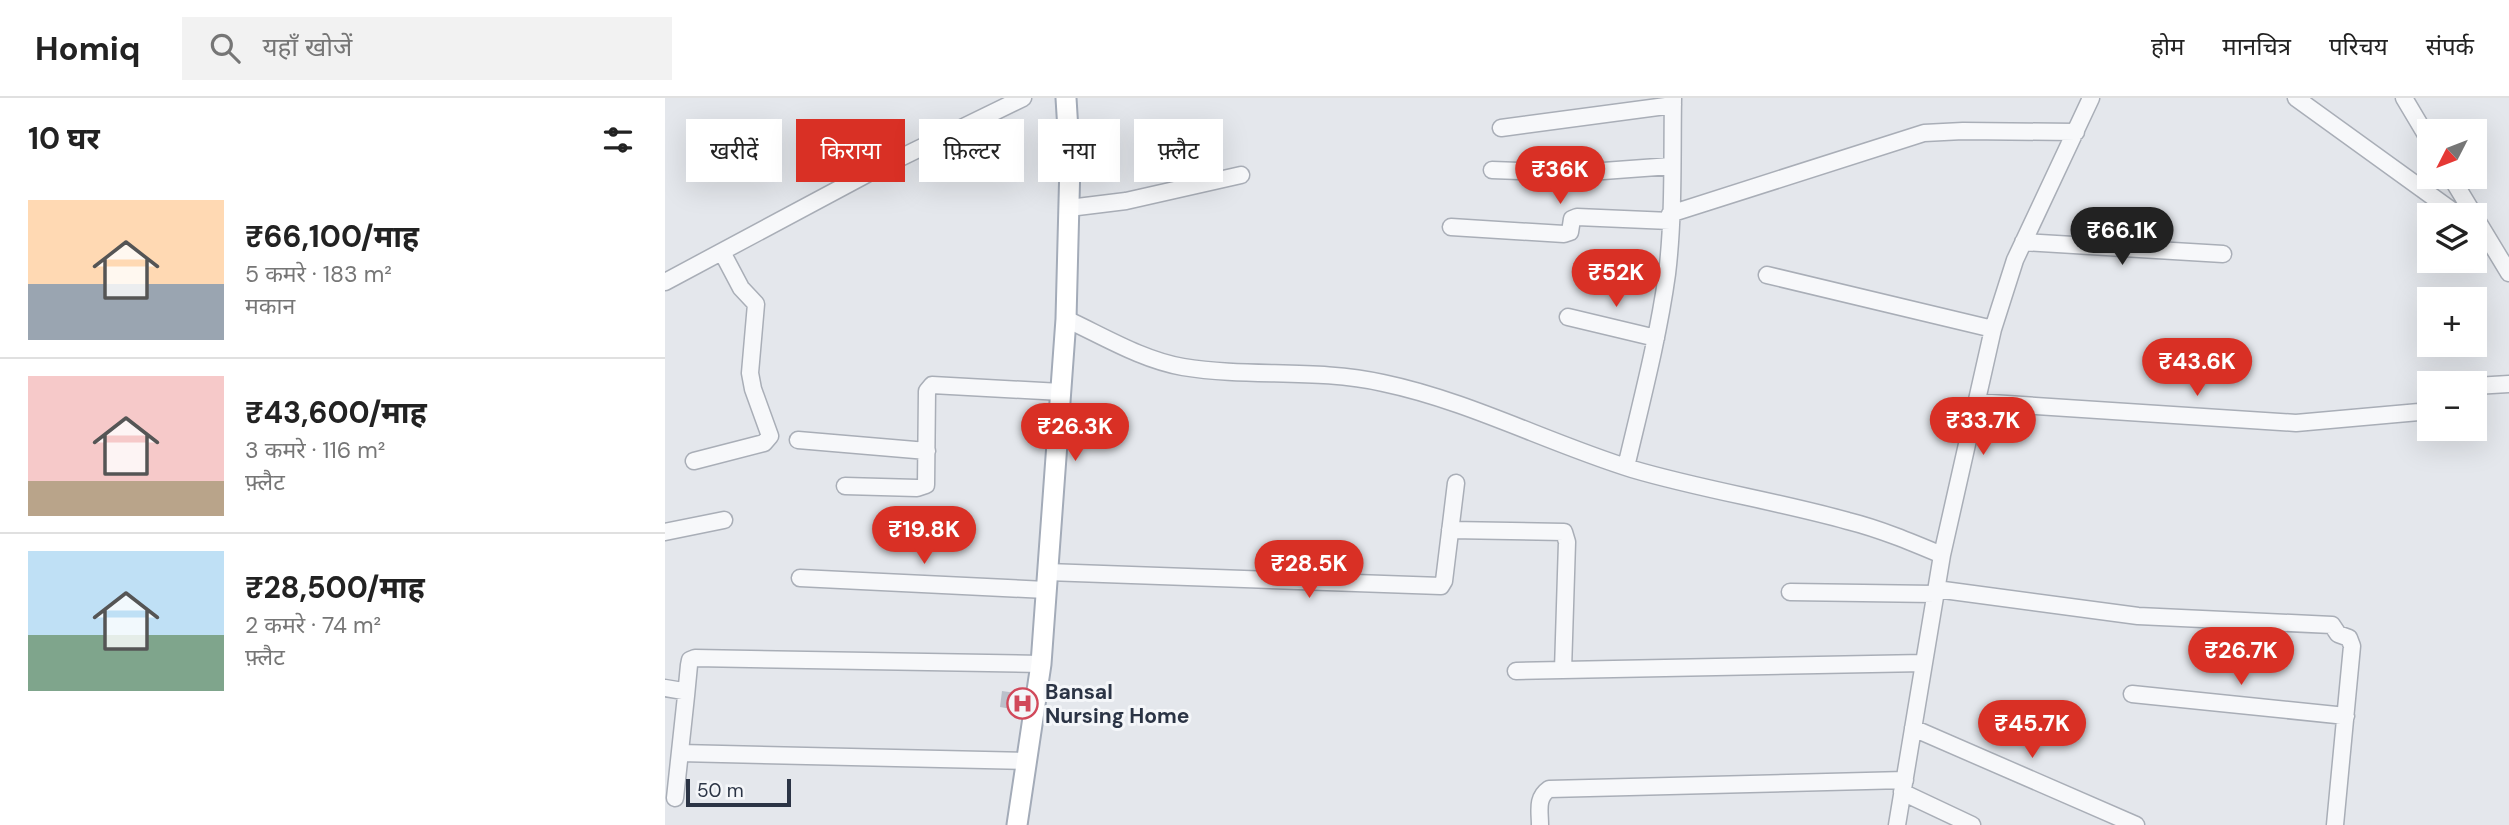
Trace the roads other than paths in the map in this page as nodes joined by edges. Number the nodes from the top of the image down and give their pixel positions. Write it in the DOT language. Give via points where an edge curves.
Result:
graph roads {
  1 [pos="1023,98"];
  2 [pos="1066,98"];
  3 [pos="2091,98"];
  4 [pos="2296,98"];
  5 [pos="2404,98"];
  6 [pos="1673,101"];
  7 [pos="2417,120"];
  8 [pos="1501,128"];
  9 [pos="2076,132"];
  10 [pos="1671,166"];
  11 [pos="1492,170"];
  12 [pos="1241,175"];
  13 [pos="2441,203"];
  14 [pos="1069,208"];
  15 [pos="1670,217"];
  16 [pos="1451,227"];
  17 [pos="2487,241"];
  18 [pos="2023,242"];
  19 [pos="722,252"];
  20 [pos="2223,254"];
  21 [pos="2509,273"];
  22 [pos="1767,275"];
  23 [pos="665,282"];
  24 [pos="1569,317"];
  25 [pos="1066,319"];
  26 [pos="1993,329"];
  27 [pos="1656,338"];
  28 [pos="2509,384"];
  29 [pos="2487,385"];
  30 [pos="1061,392"];
  31 [pos="1976,402"];
  32 [pos="2417,412"];
  33 [pos="798,440"];
  34 [pos="927,452"];
  35 [pos="694,461"];
  36 [pos="1626,467"];
  37 [pos="1456,483"];
  38 [pos="845,486"];
  39 [pos="724,520"];
  40 [pos="1450,530"];
  41 [pos="665,532"];
  42 [pos="1942,555"];
  43 [pos="800,578"];
  44 [pos="1046,581"];
  45 [pos="1790,592"];
  46 [pos="1936,592"];
  47 [pos="1924,663"];
  48 [pos="1041,664"];
  49 [pos="1563,670"];
  50 [pos="1516,671"];
  51 [pos="665,688"];
  52 [pos="2132,694"];
  53 [pos="686,696"];
  54 [pos="2346,716"];
  55 [pos="1913,728"];
  56 [pos="680,753"];
  57 [pos="1027,761"];
  58 [pos="1903,786"];
  59 [pos="675,798"];
  60 [pos="1017,825"];
  61 [pos="1540,825"];
  62 [pos="1897,825"];
  63 [pos="1972,825"];
  64 [pos="2136,825"];
  65 [pos="2335,825"];
  1 -- 19 [label="street"];
  2 -- 14 [label="main road"];
  3 -- 9 [label="street"];
  4 -- 13 [label="street"];
  5 -- 7 [label="street"];
  6 -- 8 [label="street"];
  6 -- 10 [label="street"];
  9 -- 15 [label="street" via="1924,133"];
  9 -- 18 [label="street"];
  10 -- 11 [label="street" via="1576,173"];
  10 -- 15 [label="street"];
  12 -- 14 [label="street" via="1126,201"];
  14 -- 25 [label="main road"];
  15 -- 16 [label="street" via="1577,217 1572,219 1570,232 1564,234"];
  15 -- 27 [label="street"];
  17 -- 21 [label="street"];
  18 -- 20 [label="street"];
  18 -- 26 [label="street"];
  19 -- 23 [label="street"];
  19 -- 35 [label="street" via="755,304 750,373 770,436 764,443"];
  22 -- 26 [label="street"];
  24 -- 27 [label="street"];
  25 -- 30 [label="main road"];
  25 -- 36 [label="street" via="1185,368 1350,376 1385,383"];
  26 -- 31 [label="street"];
  27 -- 36 [label="street"];
  28 -- 29 [label="street"];
  30 -- 34 [label="street" via="932,385 927,391"];
  30 -- 44 [label="main road"];
  31 -- 32 [label="street" via="2297,423"];
  31 -- 42 [label="street"];
  33 -- 34 [label="street"];
  34 -- 38 [label="street" via="927,481 922,488"];
  36 -- 42 [label="street" via="1846,520"];
  37 -- 40 [label="street"];
  39 -- 41 [label="street"];
  40 -- 44 [label="street" via="1441,586"];
  40 -- 49 [label="street" via="1564,533"];
  42 -- 46 [label="street"];
  43 -- 44 [label="street"];
  44 -- 48 [label="main road"];
  45 -- 46 [label="street"];
  46 -- 47 [label="street"];
  46 -- 54 [label="street" via="2138,616 2329,624 2352,643"];
  47 -- 49 [label="street"];
  47 -- 55 [label="street"];
  48 -- 53 [label="street" via="695,658 690,660"];
  48 -- 57 [label="main road"];
  49 -- 50 [label="street"];
  51 -- 53 [label="street" via="683,691"];
  52 -- 54 [label="street"];
  53 -- 56 [label="street"];
  54 -- 65 [label="street"];
  55 -- 58 [label="street"];
  55 -- 64 [label="street"];
  56 -- 57 [label="street"];
  56 -- 59 [label="street"];
  57 -- 60 [label="main road"];
  58 -- 61 [label="street" via="1549,789 1539,801"];
  58 -- 62 [label="street"];
  58 -- 63 [label="street"];
}
